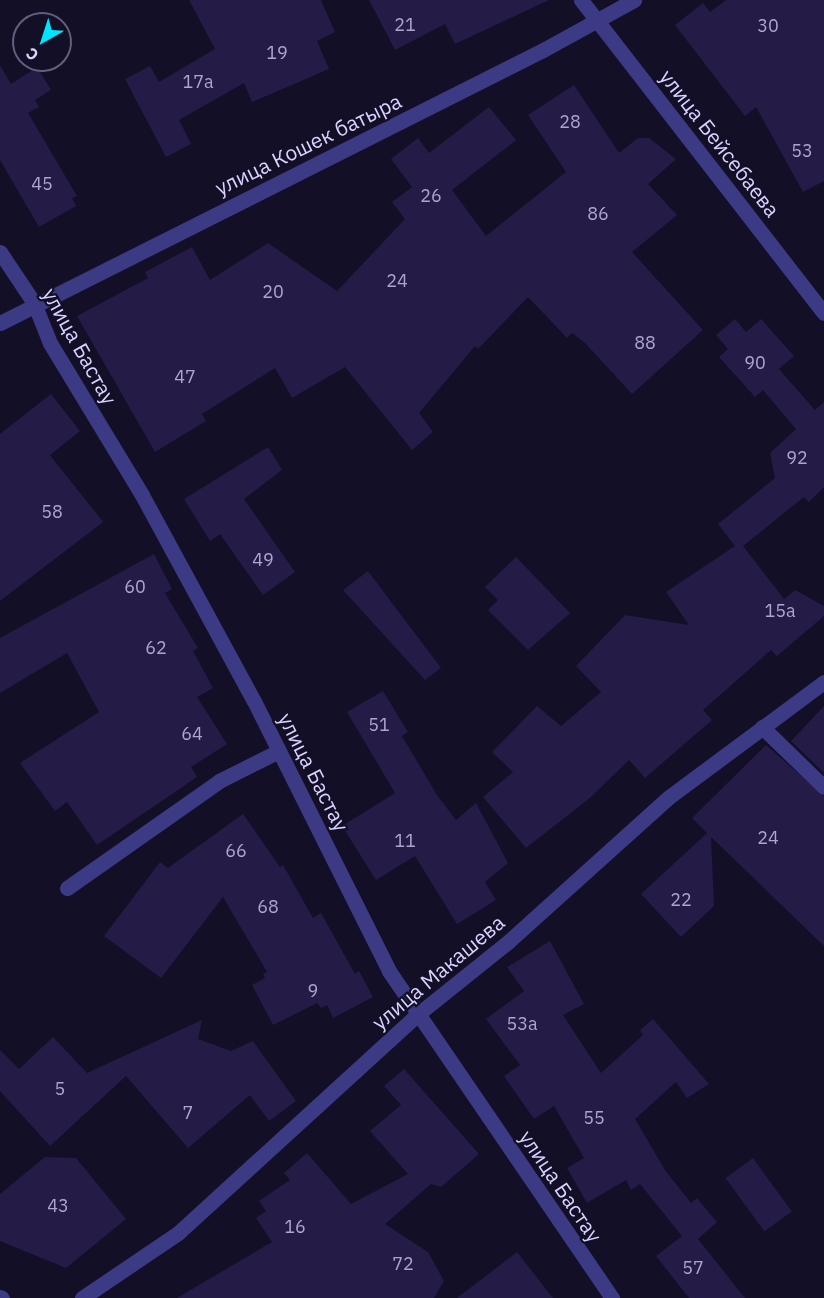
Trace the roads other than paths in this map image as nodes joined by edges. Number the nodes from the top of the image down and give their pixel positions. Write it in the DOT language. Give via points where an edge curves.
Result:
graph roads {
  1 [pos="581,0"];
  2 [pos="634,0"];
  3 [pos="598,21"];
  4 [pos="0,252"];
  5 [pos="34,303"];
  6 [pos="824,313"];
  7 [pos="0,323"];
  8 [pos="824,682"];
  9 [pos="762,727"];
  10 [pos="279,751"];
  11 [pos="824,788"];
  12 [pos="67,888"];
  13 [pos="418,1014"];
  14 [pos="82,1298"];
  15 [pos="612,1298"];
  1 -- 3 [label="street, улица Бейсебаева"];
  2 -- 3 [label="street, улица Кошек батыра"];
  3 -- 5 [label="street, улица Кошек батыра"];
  3 -- 6 [label="street, улица Бейсебаева"];
  4 -- 5 [label="street, улица Бастау"];
  5 -- 7 [label="street, улица Кошек батыра"];
  5 -- 10 [label="street, улица Бастау" via="50,343 141,495"];
  8 -- 9 [label="street, улица Макашева"];
  9 -- 11 [label="street"];
  9 -- 13 [label="street, улица Макашева" via="669,797 509,941"];
  10 -- 12 [label="street" via="219,781"];
  10 -- 13 [label="street, улица Бастау" via="361,918"];
  13 -- 14 [label="street, улица Макашева" via="178,1233"];
  13 -- 15 [label="street, улица Бастау"];
}
